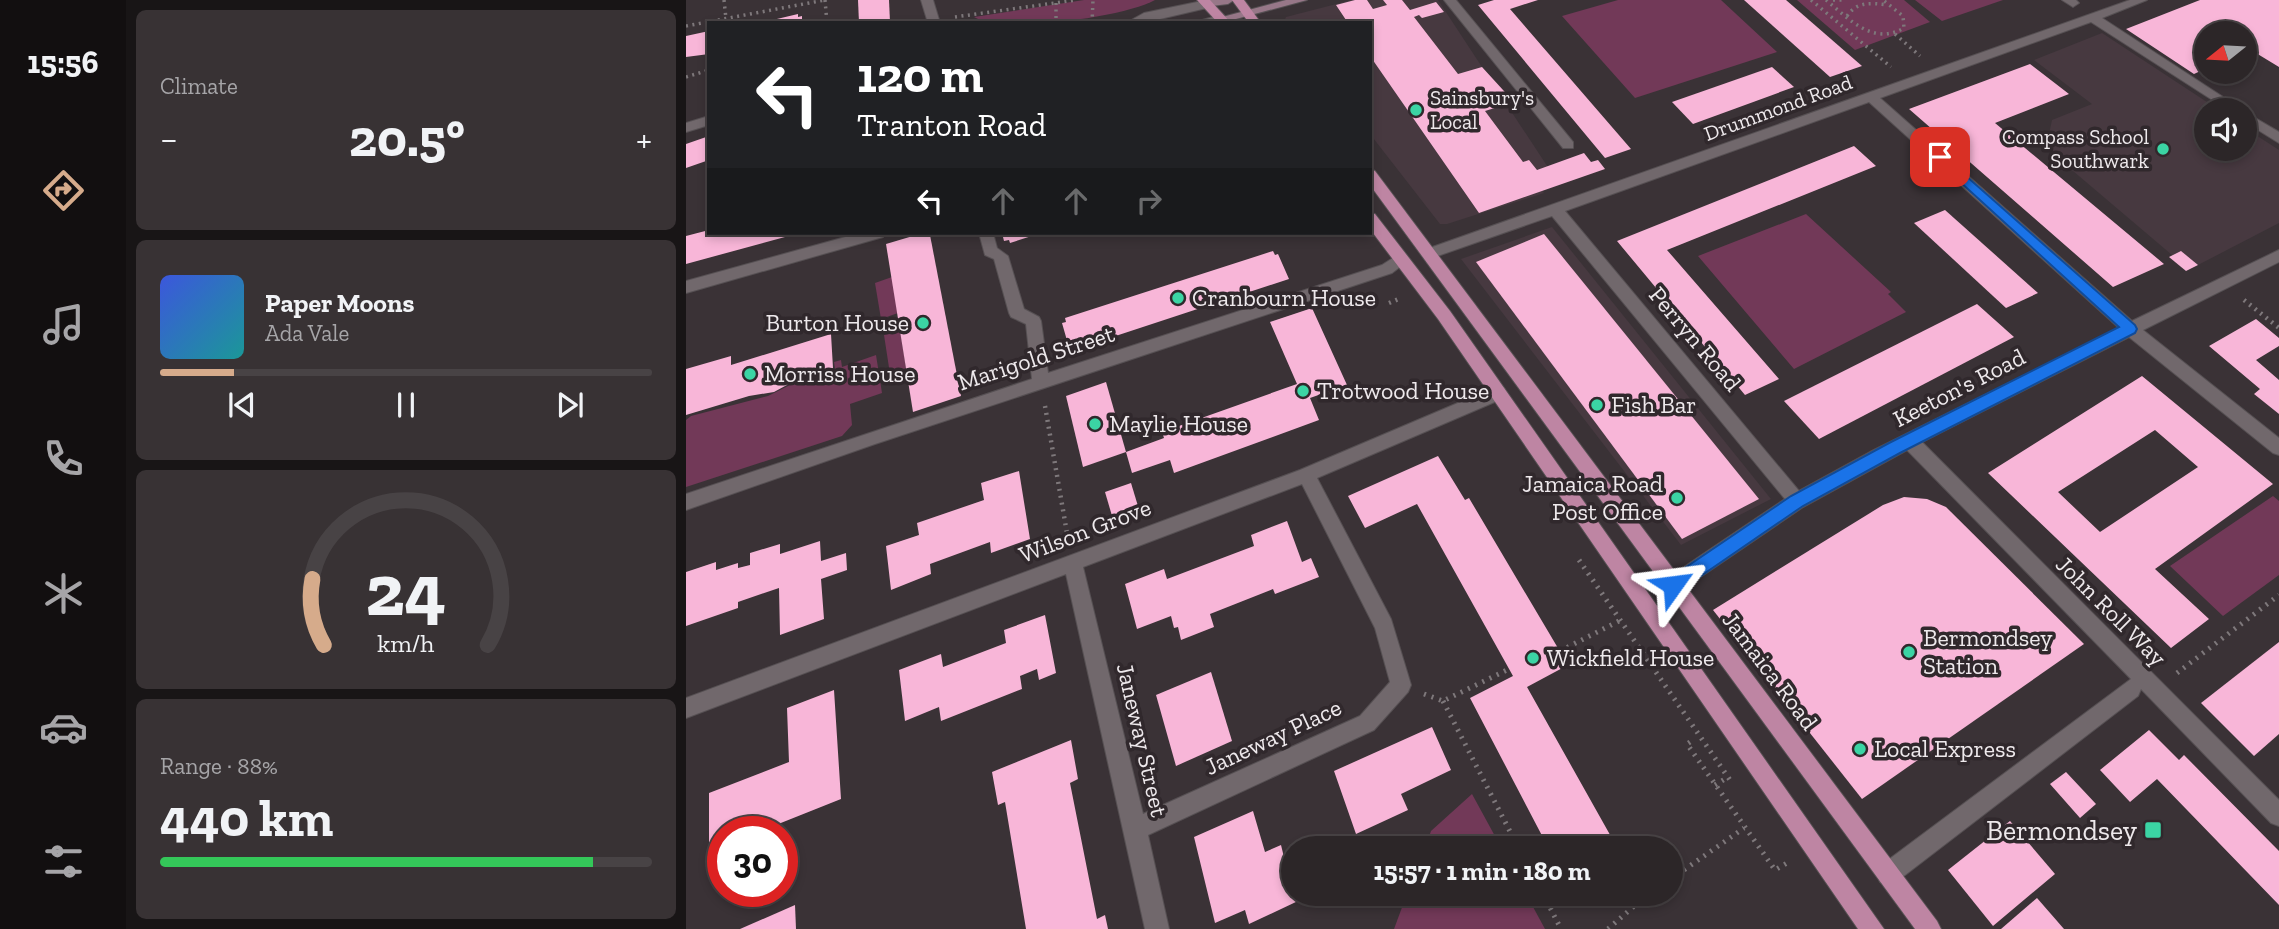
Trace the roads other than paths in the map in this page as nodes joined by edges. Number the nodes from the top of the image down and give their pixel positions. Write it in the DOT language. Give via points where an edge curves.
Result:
graph roads {
  1 [pos="927,0"];
  2 [pos="1228,0"];
  3 [pos="1238,0"];
  4 [pos="1301,0"];
  5 [pos="1450,0"];
  6 [pos="2141,0"];
  7 [pos="1205,2"];
  8 [pos="1251,18"];
  9 [pos="2093,18"];
  10 [pos="933,21"];
  11 [pos="1137,21"];
  12 [pos="1223,21"];
  13 [pos="1871,97"];
  14 [pos="2218,98"];
  15 [pos="707,121"];
  16 [pos="2257,124"];
  17 [pos="686,128"];
  18 [pos="2279,138"];
  19 [pos="1568,145"];
  20 [pos="1372,177"];
  21 [pos="1555,209"];
  22 [pos="1372,221"];
  23 [pos="871,235"];
  24 [pos="986,235"];
  25 [pos="1429,254"];
  26 [pos="2279,255"];
  27 [pos="1401,260"];
  28 [pos="686,287"];
  29 [pos="2130,329"];
  30 [pos="1041,382"];
  31 [pos="1498,393"];
  32 [pos="1909,441"];
  33 [pos="2279,448"];
  34 [pos="1306,475"];
  35 [pos="1797,501"];
  36 [pos="686,502"];
  37 [pos="1073,564"];
  38 [pos="1673,585"];
  39 [pos="2138,684"];
  40 [pos="686,708"];
  41 [pos="2279,815"];
  42 [pos="1136,829"];
  43 [pos="1888,874"];
  44 [pos="1157,929"];
  45 [pos="1872,929"];
  46 [pos="1929,929"];
  1 -- 10 [label="street"];
  2 -- 7 [label="street"];
  3 -- 8 [label="main road"];
  4 -- 8 [label="street"];
  5 -- 19 [label="street"];
  6 -- 9 [label="street, Drummond Road"];
  7 -- 11 [label="street"];
  7 -- 12 [label="main road"];
  8 -- 12 [label="street"];
  9 -- 13 [label="street, Drummond Road"];
  9 -- 14 [label="street"];
  13 -- 21 [label="street, Drummond Road"];
  13 -- 29 [label="street"];
  15 -- 17 [label="street"];
  16 -- 18 [label="street"];
  20 -- 25 [label="main road, Jamaica Road"];
  21 -- 25 [label="street, Drummond Road"];
  21 -- 35 [label="street, Perryn Road"];
  22 -- 27 [label="main road"];
  23 -- 28 [label="street"];
  24 -- 30 [label="street" via="990,251 1001,256 1017,313 1033,321"];
  25 -- 38 [label="main road, Jamaica Road"];
  26 -- 29 [label="street, Keeton's Road"];
  27 -- 30 [label="street, Marigold Street" via="1387,269"];
  27 -- 31 [label="main road"];
  29 -- 32 [label="street, Keeton's Road"];
  29 -- 33 [label="street"];
  30 -- 36 [label="street, Marigold Street"];
  31 -- 34 [label="street, Wilson Grove"];
  31 -- 45 [label="main road"];
  32 -- 35 [label="street, Keeton's Road"];
  32 -- 39 [label="street, John Roll Way"];
  34 -- 37 [label="street, Wilson Grove"];
  34 -- 42 [label="street, Janeway Place" via="1384,626 1401,685 1367,723"];
  35 -- 38 [label="street, Keeton's Road"];
  37 -- 40 [label="street, Wilson Grove"];
  37 -- 42 [label="street, Janeway Street"];
  38 -- 43 [label="main road, Jamaica Road"];
  39 -- 41 [label="street, John Roll Way"];
  39 -- 43 [label="street"];
  42 -- 44 [label="street, Janeway Street"];
  43 -- 46 [label="main road, Jamaica Road"];
}
